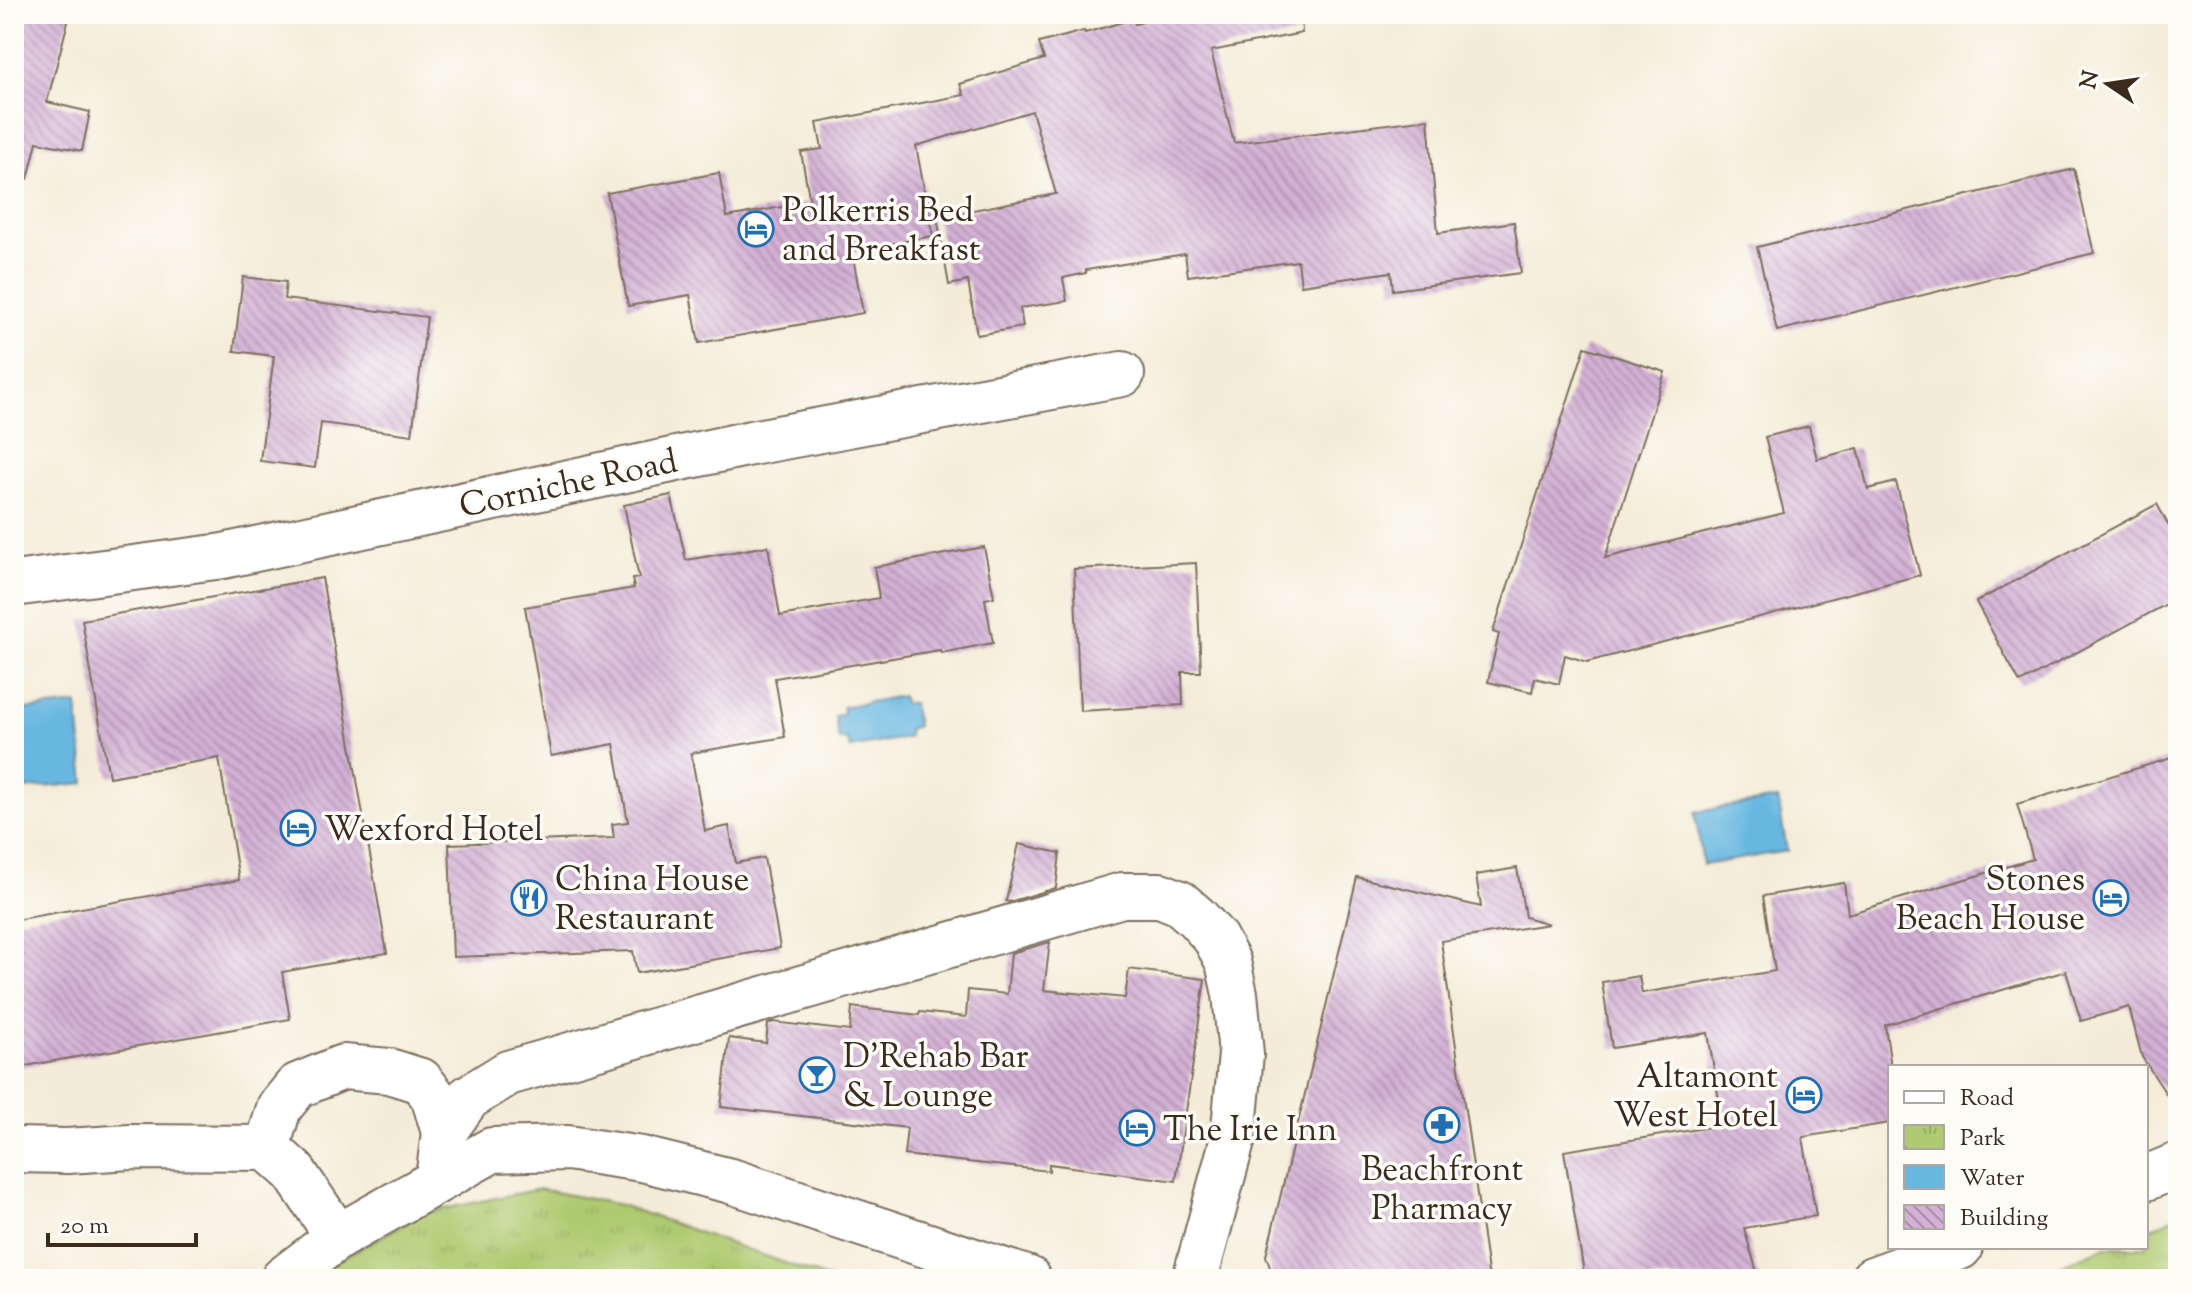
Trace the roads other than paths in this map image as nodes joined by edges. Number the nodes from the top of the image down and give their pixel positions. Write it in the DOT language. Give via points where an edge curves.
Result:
graph roads {
  1 [pos="1122,374"];
  2 [pos="14,584"];
  3 [pos="444,1132"];
  4 [pos="267,1148"];
  5 [pos="14,1150"];
  6 [pos="2178,1165"];
  7 [pos="2148,1177"];
  8 [pos="438,1179"];
  9 [pos="338,1237"];
  10 [pos="1955,1249"];
  11 [pos="283,1279"];
  12 [pos="1029,1279"];
  13 [pos="1195,1279"];
  14 [pos="1873,1279"];
  1 -- 2 [label="street, Corniche Road" via="751,443 223,556"];
  3 -- 4 [label="street" via="433,1096 421,1081 389,1071 343,1067 297,1086 279,1108"];
  3 -- 8 [label="street"];
  3 -- 13 [label="street" via="468,1098 508,1073 1122,895 1160,895 1197,918 1228,962 1241,1054 1233,1138"];
  4 -- 5 [label="street"];
  4 -- 9 [label="street" via="294,1172"];
  6 -- 7 [label="street"];
  8 -- 9 [label="street"];
  8 -- 12 [label="street" via="492,1150 568,1148 642,1159 731,1181"];
  9 -- 11 [label="street"];
  10 -- 14 [label="street"];
}
